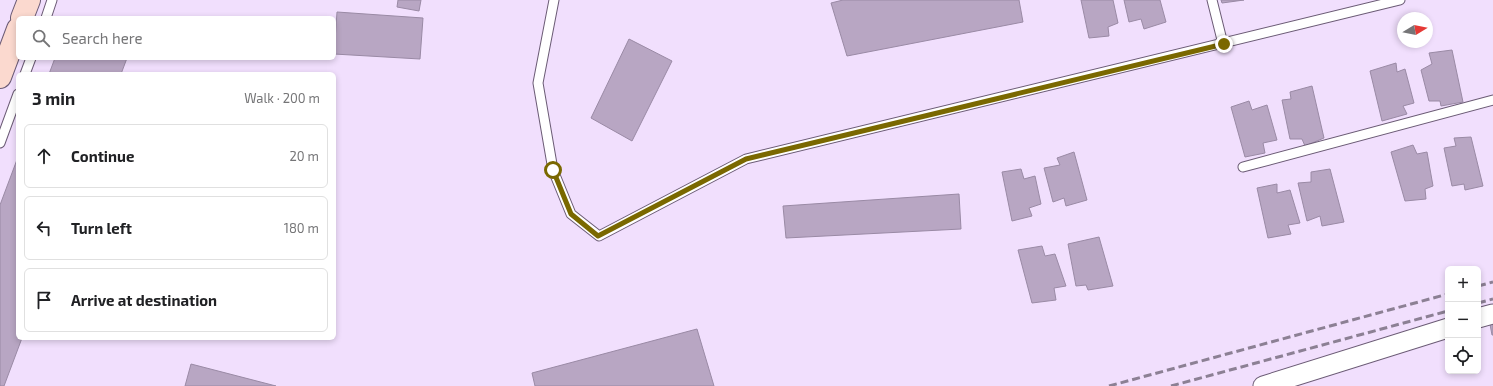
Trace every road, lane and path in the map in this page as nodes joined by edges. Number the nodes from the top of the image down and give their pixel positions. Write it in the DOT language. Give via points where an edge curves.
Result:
graph roads {
  1 [pos="28,0"];
  2 [pos="52,0"];
  3 [pos="554,0"];
  4 [pos="1212,0"];
  5 [pos="1360,0"];
  6 [pos="1400,0"];
  7 [pos="1361,10"];
  8 [pos="23,16"];
  9 [pos="47,16"];
  10 [pos="16,33"];
  11 [pos="1224,44"];
  12 [pos="30,60"];
  13 [pos="26,72"];
  14 [pos="0,77"];
  15 [pos="16,99"];
  16 [pos="1493,100"];
  17 [pos="0,143"];
  18 [pos="1243,167"];
  19 [pos="1493,314"];
  20 [pos="1481,317"];
  21 [pos="1445,329"];
  22 [pos="1263,386"];
  1 -- 8 [label="street"];
  2 -- 9 [label="lane"];
  3 -- 11 [label="lane" via="538,83 553,170 571,214 598,236 746,159"];
  4 -- 11 [label="lane"];
  5 -- 7 [label="lane"];
  6 -- 7 [label="lane"];
  7 -- 11 [label="lane"];
  10 -- 14 [label="street"];
  12 -- 13 [label="lane"];
  15 -- 17 [label="lane"];
  16 -- 18 [label="lane"];
  19 -- 20 [label="street"];
  21 -- 22 [label="street"];
}
